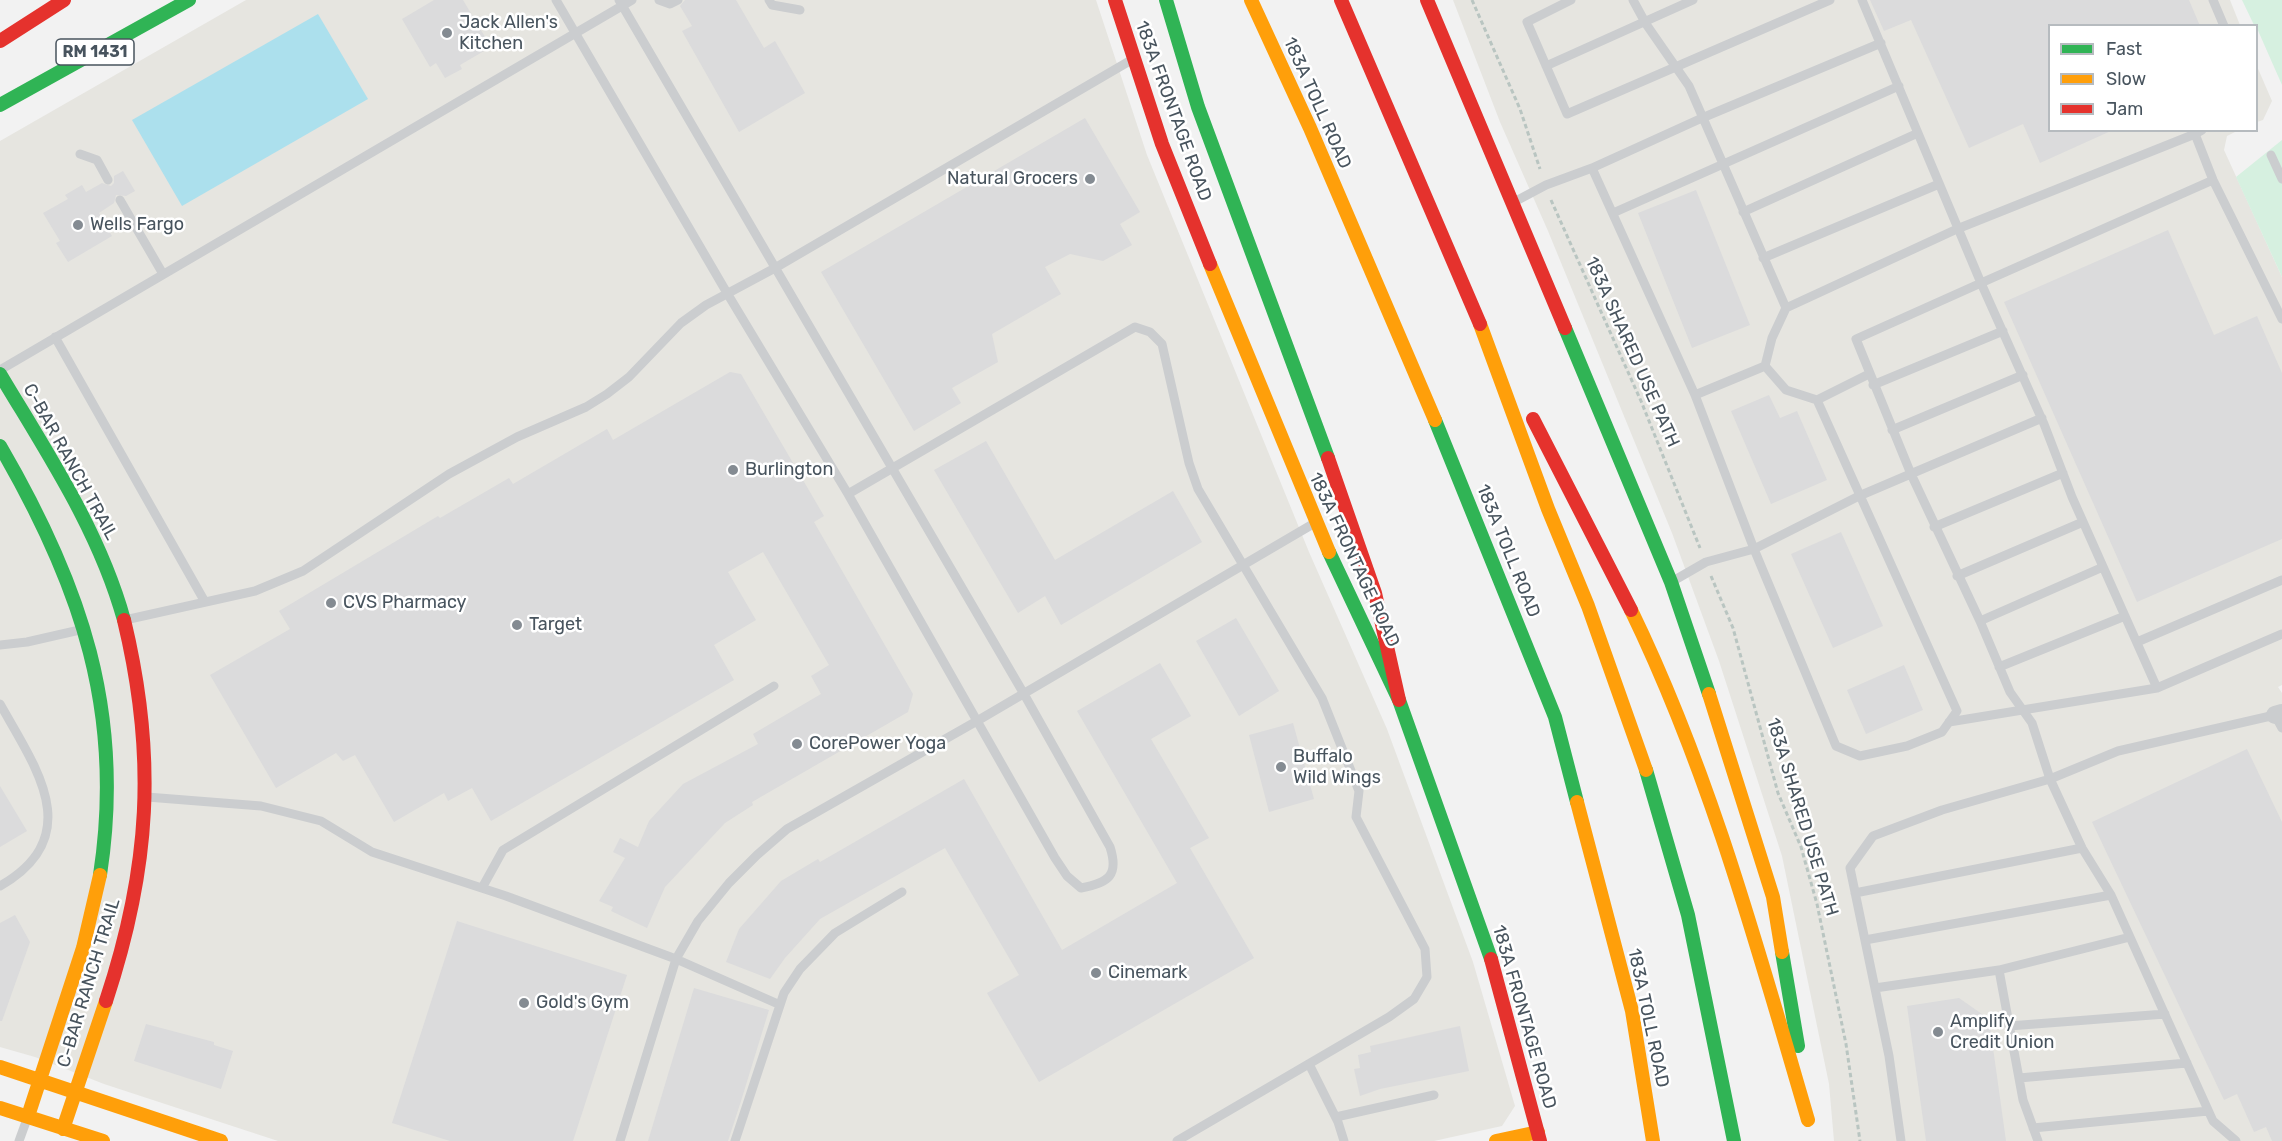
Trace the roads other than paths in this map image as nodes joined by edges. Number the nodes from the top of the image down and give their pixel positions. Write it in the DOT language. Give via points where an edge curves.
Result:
graph roads {
  1 [pos="64,0"];
  2 [pos="189,0"];
  3 [pos="556,0"];
  4 [pos="632,0"];
  5 [pos="659,0"];
  6 [pos="678,0"];
  7 [pos="769,0"];
  8 [pos="1115,0"];
  9 [pos="1166,0"];
  10 [pos="1251,0"];
  11 [pos="1341,0"];
  12 [pos="1427,0"];
  13 [pos="1571,0"];
  14 [pos="1633,0"];
  15 [pos="1694,0"];
  16 [pos="1830,0"];
  17 [pos="1862,0"];
  18 [pos="2213,0"];
  19 [pos="621,3"];
  20 [pos="800,10"];
  21 [pos="1644,21"];
  22 [pos="2223,24"];
  23 [pos="575,33"];
  24 [pos="0,41"];
  25 [pos="1881,43"];
  26 [pos="1133,58"];
  27 [pos="1546,66"];
  28 [pos="1676,67"];
  29 [pos="1899,86"];
  30 [pos="0,105"];
  31 [pos="1702,118"];
  32 [pos="1918,133"];
  33 [pos="2198,133"];
  34 [pos="80,154"];
  35 [pos="2271,155"];
  36 [pos="1723,165"];
  37 [pos="1592,168"];
  38 [pos="2282,178"];
  39 [pos="108,180"];
  40 [pos="2213,180"];
  41 [pos="1939,184"];
  42 [pos="120,200"];
  43 [pos="1513,202"];
  44 [pos="1743,212"];
  45 [pos="1613,213"];
  46 [pos="1957,229"];
  47 [pos="1763,258"];
  48 [pos="775,268"];
  49 [pos="162,274"];
  50 [pos="1982,283"];
  51 [pos="727,293"];
  52 [pos="1469,295"];
  53 [pos="1786,308"];
  54 [pos="2282,319"];
  55 [pos="2003,331"];
  56 [pos="55,337"];
  57 [pos="1766,366"];
  58 [pos="0,372"];
  59 [pos="1869,374"];
  60 [pos="2023,375"];
  61 [pos="1874,385"];
  62 [pos="1695,395"];
  63 [pos="1817,399"];
  64 [pos="2042,418"];
  65 [pos="1892,430"];
  66 [pos="0,446"];
  67 [pos="892,469"];
  68 [pos="2063,473"];
  69 [pos="1911,474"];
  70 [pos="848,494"];
  71 [pos="1859,496"];
  72 [pos="2083,522"];
  73 [pos="1315,523"];
  74 [pos="1935,527"];
  75 [pos="1754,549"];
  76 [pos="1243,564"];
  77 [pos="2103,567"];
  78 [pos="1956,576"];
  79 [pos="2282,580"];
  80 [pos="1671,582"];
  81 [pos="205,602"];
  82 [pos="2125,616"];
  83 [pos="119,621"];
  84 [pos="1980,621"];
  85 [pos="91,628"];
  86 [pos="2282,634"];
  87 [pos="2137,642"];
  88 [pos="0,645"];
  89 [pos="1999,667"];
  90 [pos="774,686"];
  91 [pos="2157,688"];
  92 [pos="1024,694"];
  93 [pos="1399,700"];
  94 [pos="0,704"];
  95 [pos="2022,710"];
  96 [pos="2280,719"];
  97 [pos="977,721"];
  98 [pos="1949,723"];
  99 [pos="2050,779"];
  100 [pos="145,797"];
  101 [pos="2082,848"];
  102 [pos="0,886"];
  103 [pos="482,888"];
  104 [pos="902,892"];
  105 [pos="1856,893"];
  106 [pos="2111,895"];
  107 [pos="2130,937"];
  108 [pos="1865,940"];
  109 [pos="675,959"];
  110 [pos="1999,970"];
  111 [pos="1875,988"];
  112 [pos="778,1004"];
  113 [pos="2164,1014"];
  114 [pos="2010,1026"];
  115 [pos="1309,1064"];
  116 [pos="2187,1064"];
  117 [pos="0,1067"];
  118 [pos="39,1078"];
  119 [pos="2019,1078"];
  120 [pos="75,1091"];
  121 [pos="1434,1095"];
  122 [pos="0,1107"];
  123 [pos="2208,1111"];
  124 [pos="28,1116"];
  125 [pos="1336,1118"];
  126 [pos="2033,1128"];
  127 [pos="61,1135"];
  128 [pos="1539,1137"];
  129 [pos="20,1141"];
  130 [pos="103,1141"];
  131 [pos="221,1141"];
  132 [pos="620,1141"];
  133 [pos="735,1141"];
  134 [pos="1177,1141"];
  135 [pos="1344,1141"];
  136 [pos="1496,1141"];
  137 [pos="1653,1141"];
  138 [pos="1734,1141"];
  139 [pos="1900,1141"];
  140 [pos="2038,1141"];
  141 [pos="2236,1141"];
  1 -- 24 [label="main road" via="37,11"];
  2 -- 30 [label="main road, RM 1431"];
  3 -- 23 [label="lane"];
  4 -- 19 [label="lane"];
  5 -- 6 [label="lane" via="670,4"];
  7 -- 20 [label="lane" via="772,5"];
  8 -- 26 [label="main road, 183A FRONTAGE ROAD"];
  9 -- 93 [label="main road" via="1198,107 1301,379 1376,593"];
  10 -- 137 [label="main road, 183A TOLL ROAD" via="1456,470 1555,717 1632,1011"];
  11 -- 52 [label="main road"];
  12 -- 43 [label="main road"];
  13 -- 27 [label="lane" via="1527,22"];
  14 -- 21 [label="lane"];
  15 -- 21 [label="lane"];
  16 -- 28 [label="lane"];
  17 -- 25 [label="lane"];
  18 -- 22 [label="lane"];
  19 -- 23 [label="lane"];
  19 -- 48 [label="lane"];
  21 -- 27 [label="lane"];
  21 -- 28 [label="lane"];
  23 -- 49 [label="lane"];
  23 -- 51 [label="lane"];
  25 -- 29 [label="lane"];
  25 -- 31 [label="lane"];
  26 -- 48 [label="lane"];
  26 -- 73 [label="main road, 183A FRONTAGE ROAD" via="1162,144"];
  27 -- 28 [label="lane" via="1567,114"];
  28 -- 31 [label="lane"];
  29 -- 32 [label="lane"];
  29 -- 36 [label="lane"];
  31 -- 36 [label="lane"];
  31 -- 37 [label="lane"];
  32 -- 41 [label="lane"];
  32 -- 44 [label="lane"];
  33 -- 40 [label="lane"];
  33 -- 46 [label="lane"];
  34 -- 39 [label="lane" via="97,160"];
  35 -- 38 [label="lane"];
  36 -- 44 [label="lane"];
  36 -- 45 [label="lane"];
  37 -- 43 [label="lane"];
  37 -- 45 [label="lane"];
  40 -- 50 [label="lane"];
  40 -- 54 [label="lane"];
  41 -- 46 [label="lane"];
  41 -- 47 [label="lane"];
  42 -- 49 [label="lane"];
  43 -- 80 [label="main road"];
  44 -- 47 [label="lane"];
  45 -- 62 [label="lane"];
  46 -- 50 [label="lane"];
  46 -- 53 [label="lane"];
  47 -- 53 [label="lane"];
  48 -- 51 [label="lane"];
  48 -- 67 [label="lane"];
  49 -- 56 [label="lane"];
  50 -- 55 [label="lane"];
  50 -- 59 [label="lane" via="1856,339"];
  51 -- 70 [label="lane"];
  51 -- 81 [label="lane" via="681,323 629,377 585,407 463,466 303,571 255,591"];
  52 -- 80 [label="main road" via="1675,705 1722,832 1808,1125 1790,987 1773,897"];
  52 -- 138 [label="main road" via="1641,751 1688,915"];
  53 -- 57 [label="lane"];
  55 -- 60 [label="lane"];
  55 -- 61 [label="lane"];
  56 -- 58 [label="lane"];
  56 -- 81 [label="lane"];
  57 -- 62 [label="lane"];
  57 -- 63 [label="lane" via="1786,390"];
  58 -- 83 [label="main road, C-BAR RANCH TRAIL" via="93,537 110,578"];
  59 -- 61 [label="lane"];
  59 -- 63 [label="lane"];
  60 -- 64 [label="lane"];
  60 -- 65 [label="lane"];
  61 -- 65 [label="lane"];
  62 -- 75 [label="lane"];
  63 -- 71 [label="lane"];
  64 -- 68 [label="lane"];
  64 -- 69 [label="lane"];
  65 -- 69 [label="lane"];
  66 -- 85 [label="main road, C-BAR RANCH TRAIL" via="52,539"];
  67 -- 70 [label="lane"];
  67 -- 76 [label="lane" via="1135,327 1150,332 1162,344 1198,489"];
  67 -- 92 [label="lane"];
  68 -- 72 [label="lane"];
  68 -- 74 [label="lane"];
  69 -- 71 [label="lane"];
  69 -- 74 [label="lane"];
  70 -- 97 [label="lane"];
  71 -- 75 [label="lane"];
  71 -- 98 [label="lane" via="1957,711"];
  72 -- 77 [label="lane"];
  72 -- 78 [label="lane"];
  73 -- 76 [label="lane"];
  73 -- 93 [label="main road, 183A FRONTAGE ROAD"];
  74 -- 78 [label="lane"];
  75 -- 80 [label="lane" via="1706,562"];
  75 -- 98 [label="lane" via="1836,746 1860,756 1907,746 1942,732"];
  76 -- 92 [label="lane"];
  76 -- 115 [label="lane" via="1322,699 1359,791 1356,817 1425,949 1427,977 1414,999"];
  77 -- 82 [label="lane"];
  77 -- 84 [label="lane"];
  78 -- 84 [label="lane"];
  79 -- 87 [label="lane"];
  81 -- 83 [label="lane"];
  82 -- 87 [label="lane"];
  82 -- 89 [label="lane"];
  83 -- 100 [label="main road, C-BAR RANCH TRAIL" via="141,709"];
  84 -- 89 [label="lane"];
  85 -- 88 [label="lane"];
  85 -- 118 [label="main road, C-BAR RANCH TRAIL" via="106,734 108,808 104,856 90,924"];
  86 -- 91 [label="lane"];
  87 -- 91 [label="lane"];
  89 -- 95 [label="lane"];
  90 -- 103 [label="lane" via="503,850"];
  91 -- 95 [label="lane"];
  92 -- 97 [label="lane"];
  92 -- 97 [label="lane" via="1110,847 1115,863 1111,875 1099,885 1082,888 1067,876"];
  93 -- 128 [label="main road, 183A FRONTAGE ROAD" via="1491,959"];
  94 -- 102 [label="lane" via="41,778 48,819 36,858"];
  95 -- 98 [label="lane"];
  95 -- 99 [label="lane" via="2032,723"];
  96 -- 99 [label="lane" via="2118,751"];
  97 -- 109 [label="lane" via="787,829 729,883 698,921"];
  99 -- 101 [label="lane"];
  99 -- 105 [label="lane" via="1942,810 1873,837 1850,868"];
  100 -- 103 [label="lane" via="261,806 321,821 372,852"];
  100 -- 120 [label="main road, C-BAR RANCH TRAIL" via="131,915"];
  101 -- 105 [label="lane"];
  101 -- 106 [label="lane"];
  103 -- 109 [label="lane"];
  104 -- 112 [label="lane" via="835,933 800,969"];
  105 -- 108 [label="lane"];
  106 -- 107 [label="lane"];
  106 -- 108 [label="lane"];
  107 -- 110 [label="lane"];
  107 -- 113 [label="lane"];
  108 -- 111 [label="lane"];
  109 -- 112 [label="lane"];
  109 -- 132 [label="lane"];
  110 -- 111 [label="lane"];
  110 -- 114 [label="lane"];
  111 -- 139 [label="lane"];
  112 -- 133 [label="lane"];
  113 -- 114 [label="lane"];
  113 -- 116 [label="lane"];
  114 -- 119 [label="lane"];
  115 -- 125 [label="lane"];
  115 -- 134 [label="lane"];
  116 -- 119 [label="lane"];
  116 -- 123 [label="lane"];
  117 -- 118 [label="main road"];
  118 -- 120 [label="main road"];
  118 -- 124 [label="main road, C-BAR RANCH TRAIL"];
  119 -- 126 [label="lane"];
  120 -- 127 [label="main road, C-BAR RANCH TRAIL"];
  120 -- 131 [label="main road"];
  121 -- 125 [label="lane"];
  122 -- 124 [label="main road"];
  123 -- 126 [label="lane"];
  123 -- 141 [label="lane" via="2213,1121"];
  124 -- 127 [label="main road"];
  124 -- 129 [label="lane"];
  125 -- 135 [label="lane"];
  126 -- 140 [label="lane"];
  127 -- 130 [label="main road"];
  128 -- 136 [label="main road"];
}
